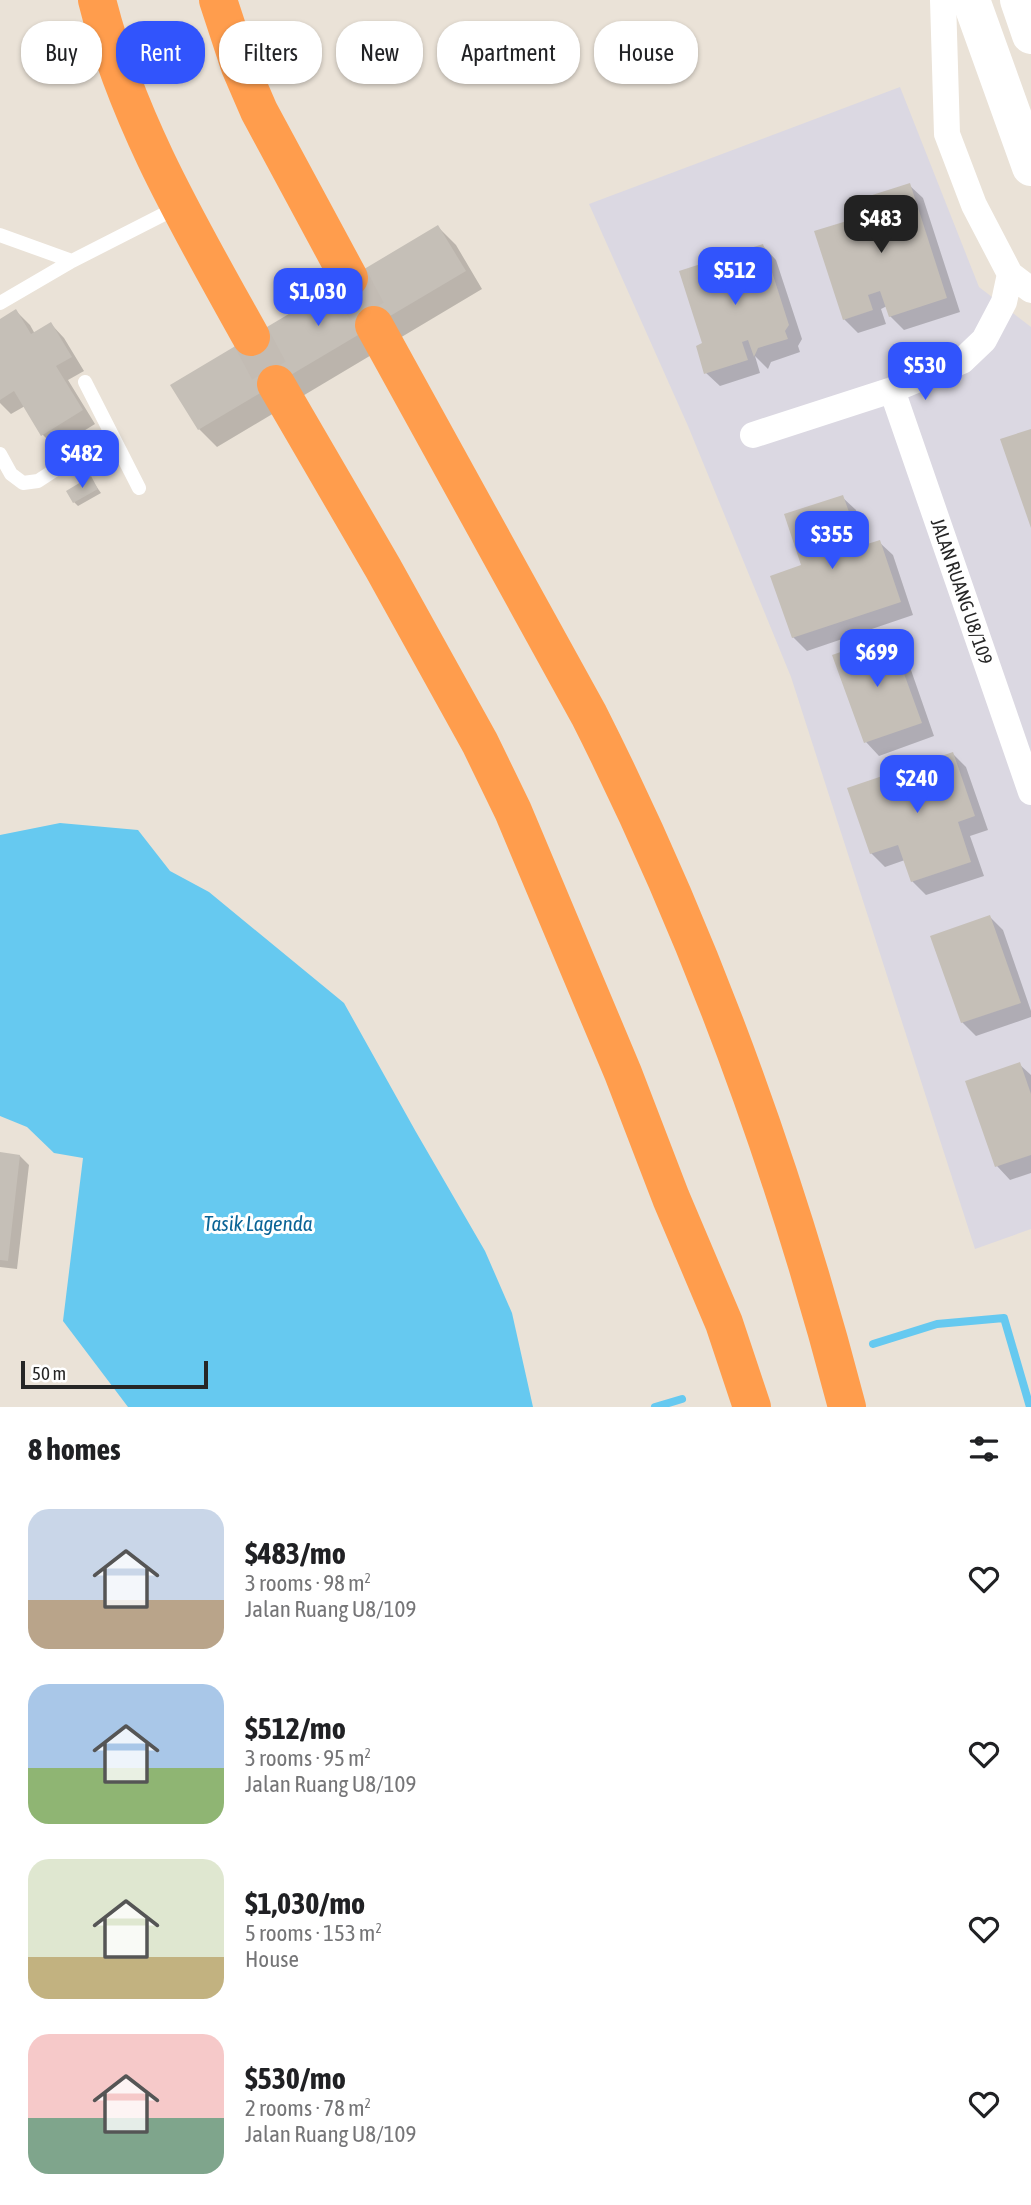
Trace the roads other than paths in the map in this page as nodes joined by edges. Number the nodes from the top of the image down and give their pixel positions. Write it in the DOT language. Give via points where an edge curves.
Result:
graph roads {
  1 [pos="96,0"];
  2 [pos="218,0"];
  3 [pos="943,0"];
  4 [pos="971,0"];
  5 [pos="1019,0"];
  6 [pos="1031,35"];
  7 [pos="1031,167"];
  8 [pos="179,206"];
  9 [pos="0,235"];
  10 [pos="72,261"];
  11 [pos="1010,274"];
  12 [pos="349,278"];
  13 [pos="1031,290"];
  14 [pos="0,303"];
  15 [pos="374,326"];
  16 [pos="251,337"];
  17 [pos="85,382"];
  18 [pos="276,384"];
  19 [pos="892,390"];
  20 [pos="111,433"];
  21 [pos="752,435"];
  22 [pos="0,454"];
  23 [pos="139,488"];
  24 [pos="1031,792"];
  25 [pos="827,1328"];
  26 [pos="752,1407"];
  27 [pos="818,1407"];
  28 [pos="847,1407"];
  1 -- 8 [label="highway" via="127,97"];
  2 -- 12 [label="highway" via="259,111"];
  3 -- 11 [label="street" via="947,134 974,205"];
  4 -- 7 [label="main road"];
  5 -- 6 [label="main road"];
  8 -- 10 [label="lane"];
  8 -- 16 [label="highway"];
  9 -- 10 [label="lane"];
  10 -- 14 [label="lane"];
  11 -- 13 [label="street"];
  11 -- 19 [label="street" via="1004,302 984,340 962,361"];
  15 -- 25 [label="highway" via="612,761 739,1060"];
  17 -- 20 [label="lane"];
  18 -- 26 [label="highway" via="383,568 513,811 724,1323"];
  19 -- 21 [label="street"];
  19 -- 24 [label="street, JALAN RUANG U8/109"];
  20 -- 22 [label="lane" via="38,481 23,483 11,474"];
  20 -- 23 [label="lane"];
  25 -- 27 [label="highway" via="818,1376"];
  25 -- 28 [label="highway"];
}
